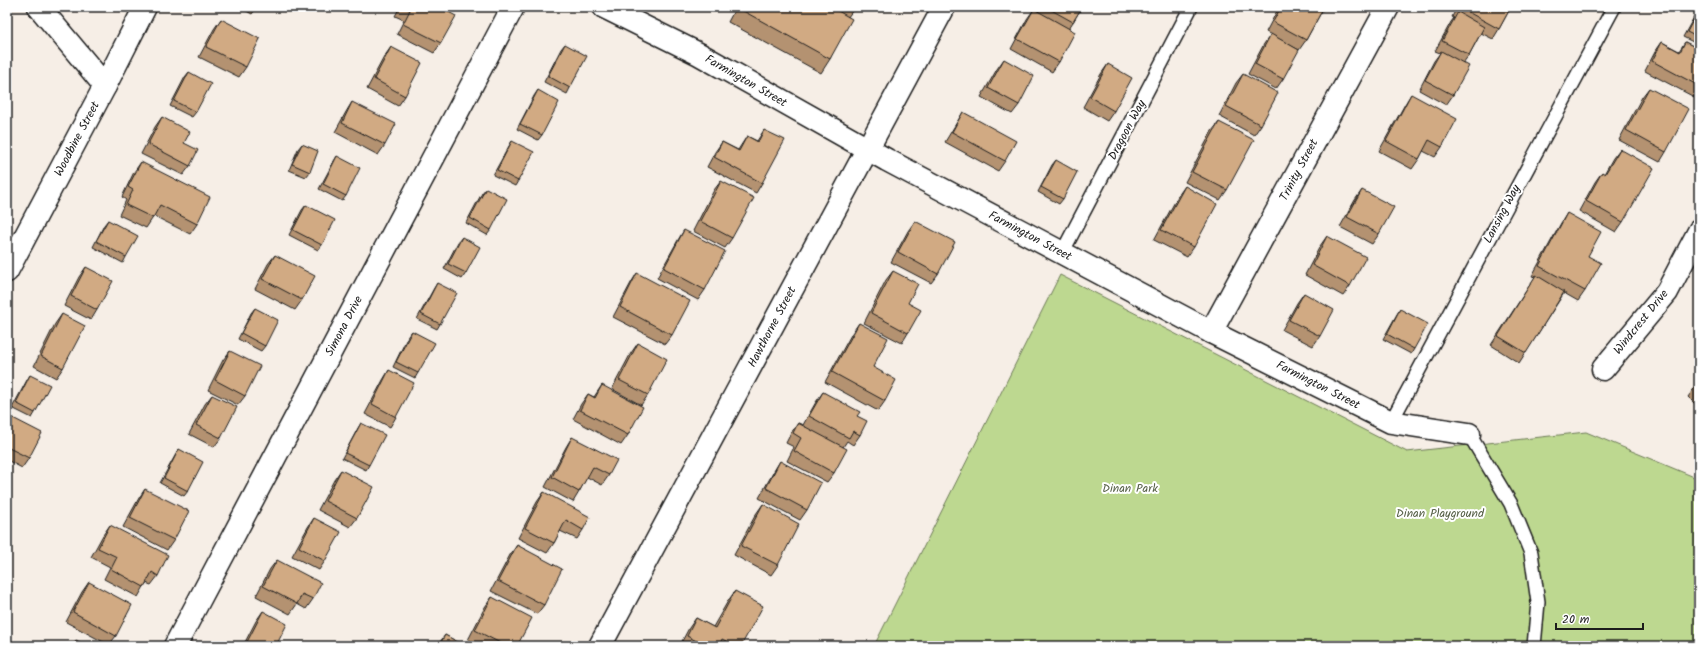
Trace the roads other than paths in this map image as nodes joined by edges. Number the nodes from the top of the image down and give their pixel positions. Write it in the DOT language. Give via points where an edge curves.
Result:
graph roads {
  1 [pos="39,7"];
  2 [pos="145,7"];
  3 [pos="513,7"];
  4 [pos="604,7"];
  5 [pos="944,7"];
  6 [pos="1191,7"];
  7 [pos="1388,7"];
  8 [pos="1614,7"];
  9 [pos="105,86"];
  10 [pos="868,150"];
  11 [pos="1699,231"];
  12 [pos="1062,253"];
  13 [pos="7,271"];
  14 [pos="1211,332"];
  15 [pos="1603,369"];
  16 [pos="1390,422"];
  17 [pos="1468,434"];
  18 [pos="175,646"];
  19 [pos="600,646"];
  20 [pos="1534,646"];
  1 -- 9 [label="street"];
  2 -- 9 [label="street, Woodbine Street"];
  3 -- 18 [label="street, Simona Drive"];
  4 -- 10 [label="street, Farmington Street" via="699,54"];
  5 -- 10 [label="street, Hawthorne Street"];
  6 -- 12 [label="lane, Dragoon Way"];
  7 -- 14 [label="street, Trinity Street"];
  8 -- 16 [label="lane, Lansing Way"];
  9 -- 13 [label="street, Woodbine Street"];
  10 -- 12 [label="street, Farmington Street"];
  10 -- 19 [label="street, Hawthorne Street"];
  11 -- 15 [label="street, Windcrest Drive" via="1667,292"];
  12 -- 14 [label="street, Farmington Street"];
  14 -- 16 [label="street, Farmington Street"];
  16 -- 17 [label="street, Farmington Street"];
  17 -- 20 [label="lane" via="1511,504 1531,552 1538,602"];
}
